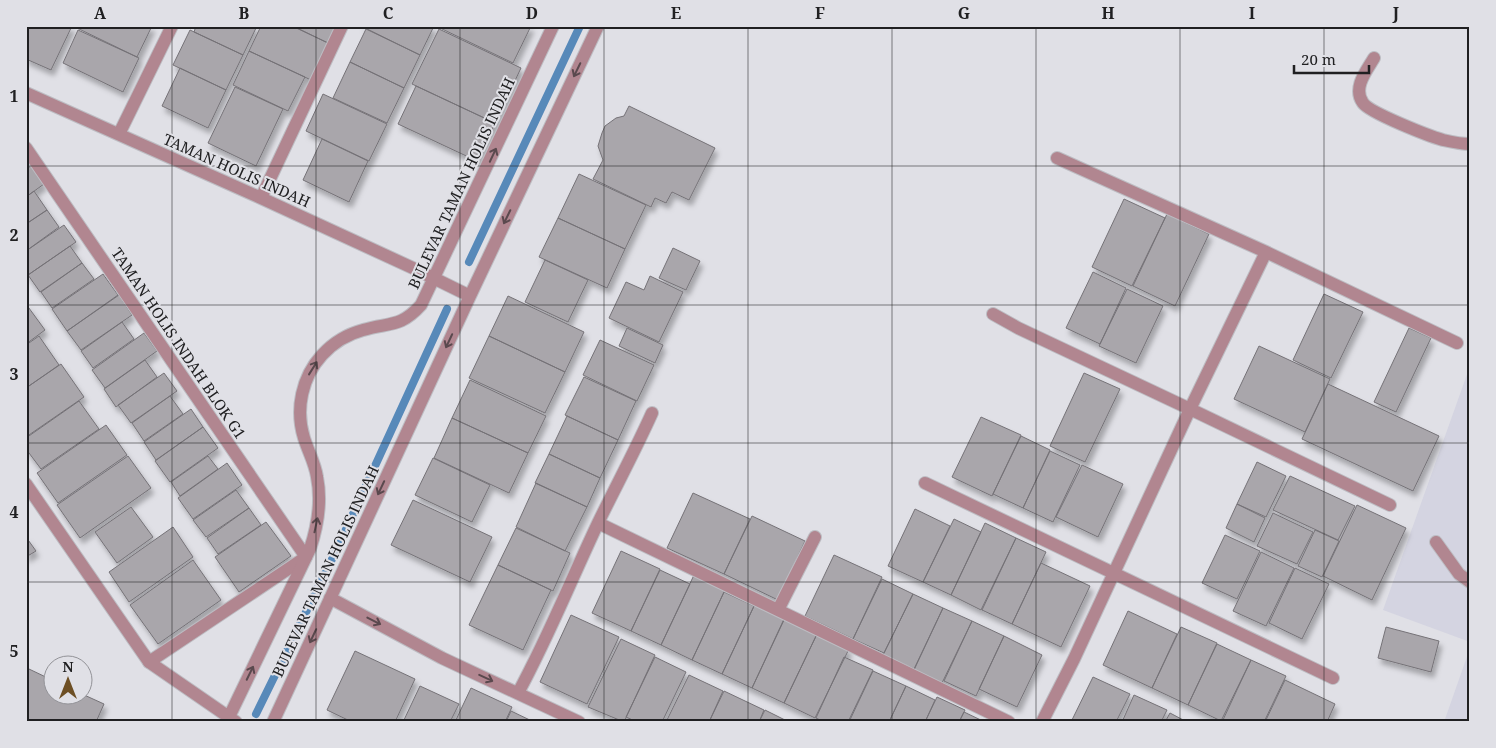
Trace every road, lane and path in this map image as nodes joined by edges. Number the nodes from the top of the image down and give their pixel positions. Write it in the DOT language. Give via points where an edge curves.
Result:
graph roads {
  1 [pos="172,26"];
  2 [pos="342,26"];
  3 [pos="554,26"];
  4 [pos="598,26"];
  5 [pos="1374,58"];
  6 [pos="26,93"];
  7 [pos="120,134"];
  8 [pos="1470,144"];
  9 [pos="26,148"];
  10 [pos="1057,158"];
  11 [pos="262,198"];
  12 [pos="1266,252"];
  13 [pos="434,278"];
  14 [pos="470,296"];
  15 [pos="994,314"];
  16 [pos="1457,343"];
  17 [pos="1190,409"];
  18 [pos="652,413"];
  19 [pos="925,483"];
  20 [pos="26,484"];
  21 [pos="1390,505"];
  22 [pos="598,523"];
  23 [pos="814,537"];
  24 [pos="1436,542"];
  25 [pos="306,557"];
  26 [pos="1114,574"];
  27 [pos="1470,582"];
  28 [pos="330,598"];
  29 [pos="778,610"];
  30 [pos="149,662"];
  31 [pos="1333,678"];
  32 [pos="518,693"];
  33 [pos="232,719"];
  34 [pos="273,722"];
  35 [pos="580,722"];
  36 [pos="1009,722"];
  37 [pos="1042,722"];
  1 -- 7 [label="street"];
  2 -- 11 [label="street"];
  13 -- 3 [label="street, BULEVAR TAMAN HOLIS INDAH, one-way"];
  4 -- 14 [label="street, BULEVAR TAMAN HOLIS INDAH, one-way"];
  5 -- 8 [label="street" via="1360,82 1359,93 1363,103 1373,112 1442,139"];
  6 -- 7 [label="street, TAMAN HOLIS INDAH"];
  7 -- 11 [label="street, TAMAN HOLIS INDAH"];
  9 -- 25 [label="street, TAMAN HOLIS INDAH BLOK G1"];
  10 -- 12 [label="street"];
  11 -- 13 [label="street, TAMAN HOLIS INDAH"];
  12 -- 16 [label="street"];
  12 -- 17 [label="street"];
  13 -- 14 [label="street, TAMAN HOLIS INDAH"];
  25 -- 13 [label="street, BULEVAR TAMAN HOLIS INDAH, one-way" via="316,528 319,505 317,475 300,418 302,393 309,374 322,355 339,341 359,331 389,326 410,316 421,305"];
  14 -- 28 [label="street, BULEVAR TAMAN HOLIS INDAH, one-way"];
  15 -- 17 [label="street"];
  17 -- 21 [label="street"];
  17 -- 26 [label="street"];
  18 -- 22 [label="street"];
  19 -- 26 [label="street"];
  20 -- 30 [label="street"];
  22 -- 29 [label="street"];
  22 -- 32 [label="street"];
  23 -- 29 [label="street"];
  24 -- 27 [label="street" via="1459,574"];
  25 -- 30 [label="street"];
  33 -- 25 [label="street, BULEVAR TAMAN HOLIS INDAH, one-way"];
  26 -- 31 [label="street"];
  26 -- 37 [label="street"];
  28 -- 32 [label="street, one-way" via="442,658"];
  28 -- 34 [label="street, BULEVAR TAMAN HOLIS INDAH, one-way"];
  29 -- 36 [label="street"];
  30 -- 33 [label="street, BULEVAR TAMAN HOLIS INDAH"];
  32 -- 35 [label="street"];
}
